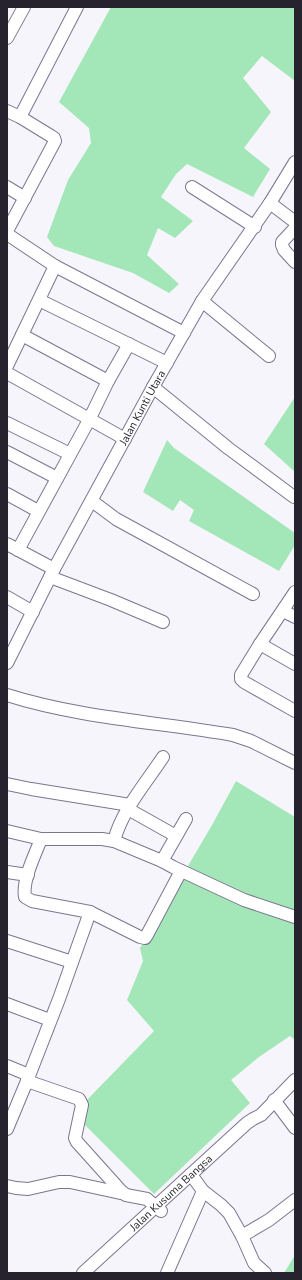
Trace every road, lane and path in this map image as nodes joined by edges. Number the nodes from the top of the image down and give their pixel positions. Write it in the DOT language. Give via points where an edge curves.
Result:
graph roads {
  1 [pos="24,7"];
  2 [pos="77,7"];
  3 [pos="7,38"];
  4 [pos="7,111"];
  5 [pos="20,117"];
  6 [pos="295,162"];
  7 [pos="7,187"];
  8 [pos="192,188"];
  9 [pos="25,198"];
  10 [pos="270,203"];
  11 [pos="295,222"];
  12 [pos="255,227"];
  13 [pos="295,228"];
  14 [pos="7,232"];
  15 [pos="295,262"];
  16 [pos="56,266"];
  17 [pos="39,300"];
  18 [pos="202,302"];
  19 [pos="184,333"];
  20 [pos="22,335"];
  21 [pos="129,344"];
  22 [pos="269,356"];
  23 [pos="167,363"];
  24 [pos="7,366"];
  25 [pos="7,374"];
  26 [pos="108,381"];
  27 [pos="153,387"];
  28 [pos="89,420"];
  29 [pos="7,423"];
  30 [pos="125,439"];
  31 [pos="7,452"];
  32 [pos="70,454"];
  33 [pos="57,478"];
  34 [pos="7,494"];
  35 [pos="294,497"];
  36 [pos="92,501"];
  37 [pos="38,511"];
  38 [pos="7,544"];
  39 [pos="18,550"];
  40 [pos="52,573"];
  41 [pos="295,592"];
  42 [pos="253,594"];
  43 [pos="7,598"];
  44 [pos="283,611"];
  45 [pos="33,612"];
  46 [pos="295,617"];
  47 [pos="163,622"];
  48 [pos="260,644"];
  49 [pos="9,655"];
  50 [pos="295,664"];
  51 [pos="7,694"];
  52 [pos="295,711"];
  53 [pos="163,757"];
  54 [pos="295,763"];
  55 [pos="7,784"];
  56 [pos="129,807"];
  57 [pos="186,819"];
  58 [pos="7,831"];
  59 [pos="176,836"];
  60 [pos="41,839"];
  61 [pos="114,841"];
  62 [pos="162,861"];
  63 [pos="181,871"];
  64 [pos="7,872"];
  65 [pos="28,875"];
  66 [pos="90,912"];
  67 [pos="295,917"];
  68 [pos="7,941"];
  69 [pos="72,962"];
  70 [pos="7,1004"];
  71 [pos="50,1020"];
  72 [pos="7,1066"];
  73 [pos="28,1078"];
  74 [pos="295,1080"];
  75 [pos="274,1100"];
  76 [pos="7,1128"];
  77 [pos="295,1128"];
  78 [pos="193,1177"];
  79 [pos="7,1186"];
  80 [pos="202,1191"];
  81 [pos="126,1195"];
  82 [pos="295,1200"];
  83 [pos="158,1209"];
  84 [pos="242,1236"];
  85 [pos="83,1273"];
  86 [pos="94,1273"];
  87 [pos="167,1273"];
  88 [pos="266,1273"];
  1 -- 3 [label="street"];
  2 -- 5 [label="street"];
  4 -- 5 [label="street"];
  5 -- 9 [label="street" via="55,141"];
  6 -- 10 [label="street, Jalan Kunti Utara"];
  7 -- 9 [label="street"];
  8 -- 12 [label="street"];
  9 -- 14 [label="street"];
  10 -- 11 [label="street"];
  10 -- 12 [label="street, Jalan Kunti Utara"];
  12 -- 18 [label="street, Jalan Kunti Utara"];
  13 -- 15 [label="street" via="282,242 282,246"];
  14 -- 16 [label="street"];
  16 -- 17 [label="street"];
  16 -- 19 [label="street"];
  17 -- 20 [label="street"];
  17 -- 21 [label="street"];
  18 -- 19 [label="street, Jalan Kunti Utara"];
  18 -- 22 [label="street"];
  19 -- 23 [label="street, Jalan Kunti Utara"];
  20 -- 24 [label="street"];
  20 -- 26 [label="street"];
  21 -- 23 [label="street"];
  21 -- 26 [label="street"];
  23 -- 27 [label="street, Jalan Kunti Utara"];
  25 -- 28 [label="street"];
  26 -- 28 [label="street"];
  27 -- 30 [label="street, Jalan Kunti Utara"];
  27 -- 35 [label="street"];
  28 -- 30 [label="street"];
  28 -- 32 [label="street"];
  29 -- 32 [label="street"];
  30 -- 36 [label="street, Jalan Kunti Utara"];
  31 -- 33 [label="street"];
  32 -- 33 [label="street"];
  33 -- 37 [label="street"];
  34 -- 37 [label="street"];
  36 -- 40 [label="street, Jalan Kunti Utara"];
  36 -- 42 [label="street" via="116,519"];
  37 -- 39 [label="street"];
  38 -- 39 [label="street"];
  39 -- 40 [label="street"];
  40 -- 45 [label="street, Jalan Kunti Utara"];
  40 -- 47 [label="street"];
  41 -- 44 [label="street"];
  43 -- 45 [label="street"];
  44 -- 46 [label="street"];
  44 -- 48 [label="street"];
  45 -- 49 [label="street, Jalan Kunti Utara"];
  48 -- 50 [label="street"];
  48 -- 52 [label="street" via="241,679"];
  51 -- 54 [label="street" via="93,714 232,735 251,741"];
  53 -- 56 [label="street"];
  55 -- 56 [label="street"];
  56 -- 59 [label="street"];
  56 -- 61 [label="street"];
  57 -- 59 [label="street"];
  58 -- 60 [label="street"];
  59 -- 62 [label="street"];
  60 -- 61 [label="street"];
  60 -- 65 [label="street"];
  61 -- 62 [label="street"];
  62 -- 63 [label="street"];
  63 -- 66 [label="street" via="145,938"];
  63 -- 67 [label="street" via="244,900"];
  64 -- 65 [label="street"];
  65 -- 66 [label="street" via="24,895 27,899"];
  66 -- 69 [label="street"];
  68 -- 69 [label="street"];
  69 -- 71 [label="street"];
  70 -- 71 [label="street"];
  71 -- 73 [label="street"];
  72 -- 73 [label="street"];
  73 -- 76 [label="street"];
  73 -- 81 [label="street" via="81,1101 76,1140"];
  74 -- 75 [label="street, Jalan Kusuma Bangsa"];
  75 -- 77 [label="street"];
  75 -- 78 [label="street, Jalan Kusuma Bangsa" via="253,1129"];
  78 -- 80 [label="street"];
  78 -- 83 [label="street, Jalan Kusuma Bangsa"];
  79 -- 81 [label="street" via="28,1188 70,1182"];
  80 -- 84 [label="street" via="229,1213"];
  80 -- 87 [label="street"];
  81 -- 83 [label="street" via="147,1199"];
  82 -- 84 [label="street"];
  83 -- 85 [label="street, Jalan Kusuma Bangsa"];
  83 -- 86 [label="street, Jalan Kusuma Bangsa"];
  84 -- 88 [label="street" via="254,1263"];
}
